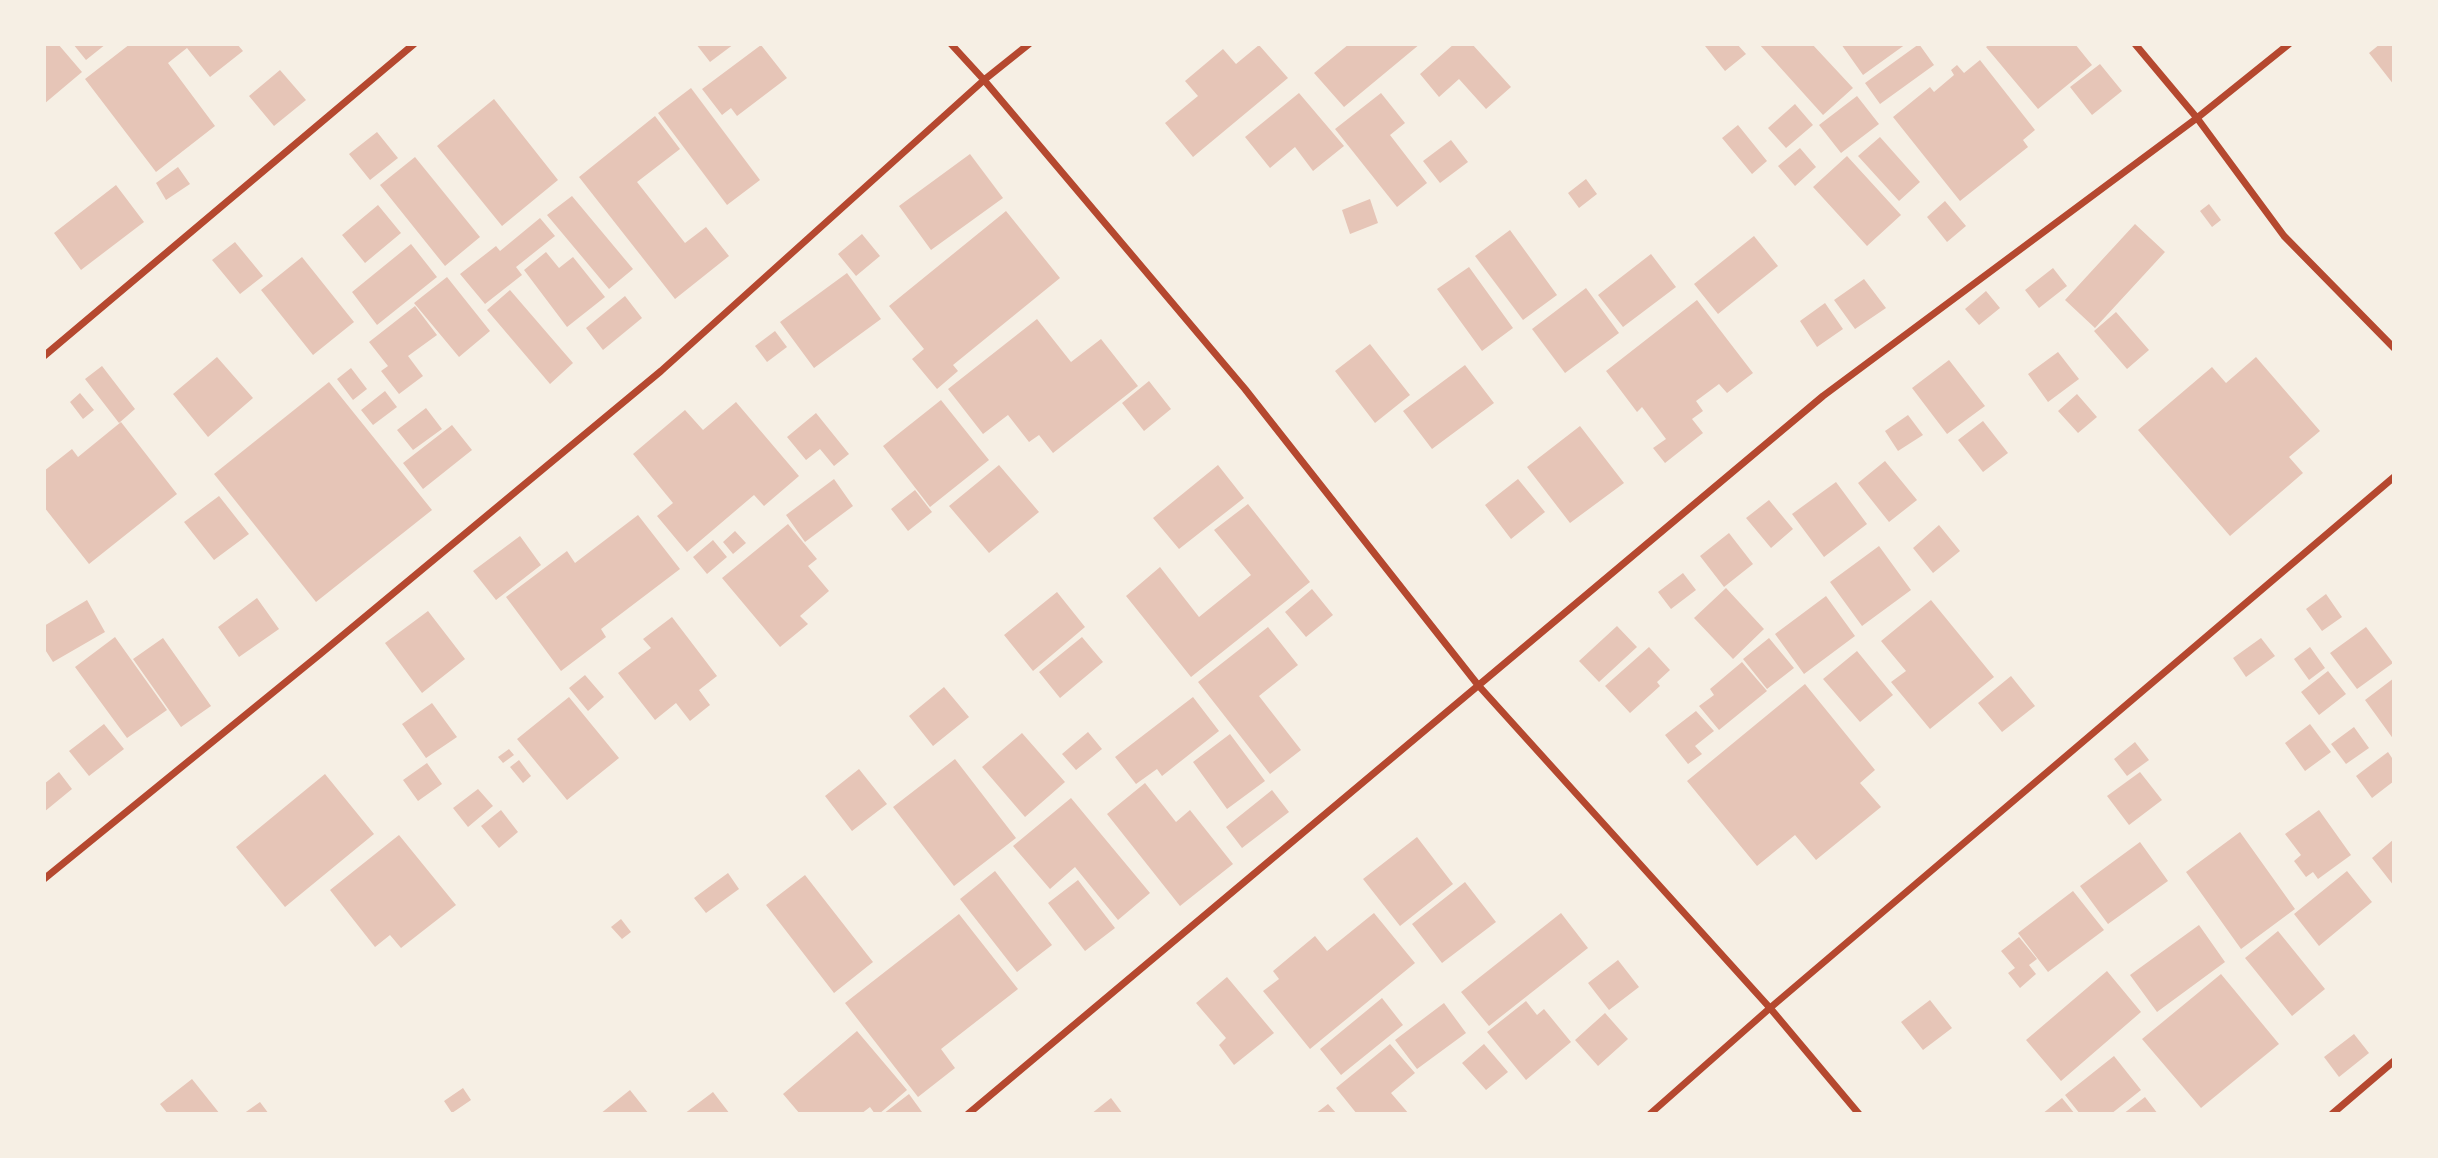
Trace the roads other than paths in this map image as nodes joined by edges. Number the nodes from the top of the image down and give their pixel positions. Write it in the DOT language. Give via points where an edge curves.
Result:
graph roads {
  1 [pos="414,44"];
  2 [pos="951,44"];
  3 [pos="1029,44"];
  4 [pos="2136,44"];
  5 [pos="2289,44"];
  6 [pos="984,80"];
  7 [pos="2197,118"];
  8 [pos="2394,348"];
  9 [pos="44,356"];
  10 [pos="2394,477"];
  11 [pos="1478,685"];
  12 [pos="44,879"];
  13 [pos="1770,1008"];
  14 [pos="2394,1061"];
  15 [pos="968,1114"];
  16 [pos="1650,1114"];
  17 [pos="1859,1114"];
  18 [pos="2332,1114"];
  1 -- 9 [label="street"];
  2 -- 6 [label="street"];
  3 -- 6 [label="street"];
  4 -- 7 [label="street"];
  5 -- 7 [label="street"];
  6 -- 11 [label="street" via="1245,389"];
  6 -- 12 [label="street" via="661,371"];
  7 -- 8 [label="street" via="2284,236"];
  7 -- 11 [label="street" via="1822,396"];
  10 -- 13 [label="street"];
  11 -- 13 [label="street"];
  11 -- 15 [label="street"];
  13 -- 16 [label="street"];
  13 -- 17 [label="street"];
  14 -- 18 [label="street"];
}
